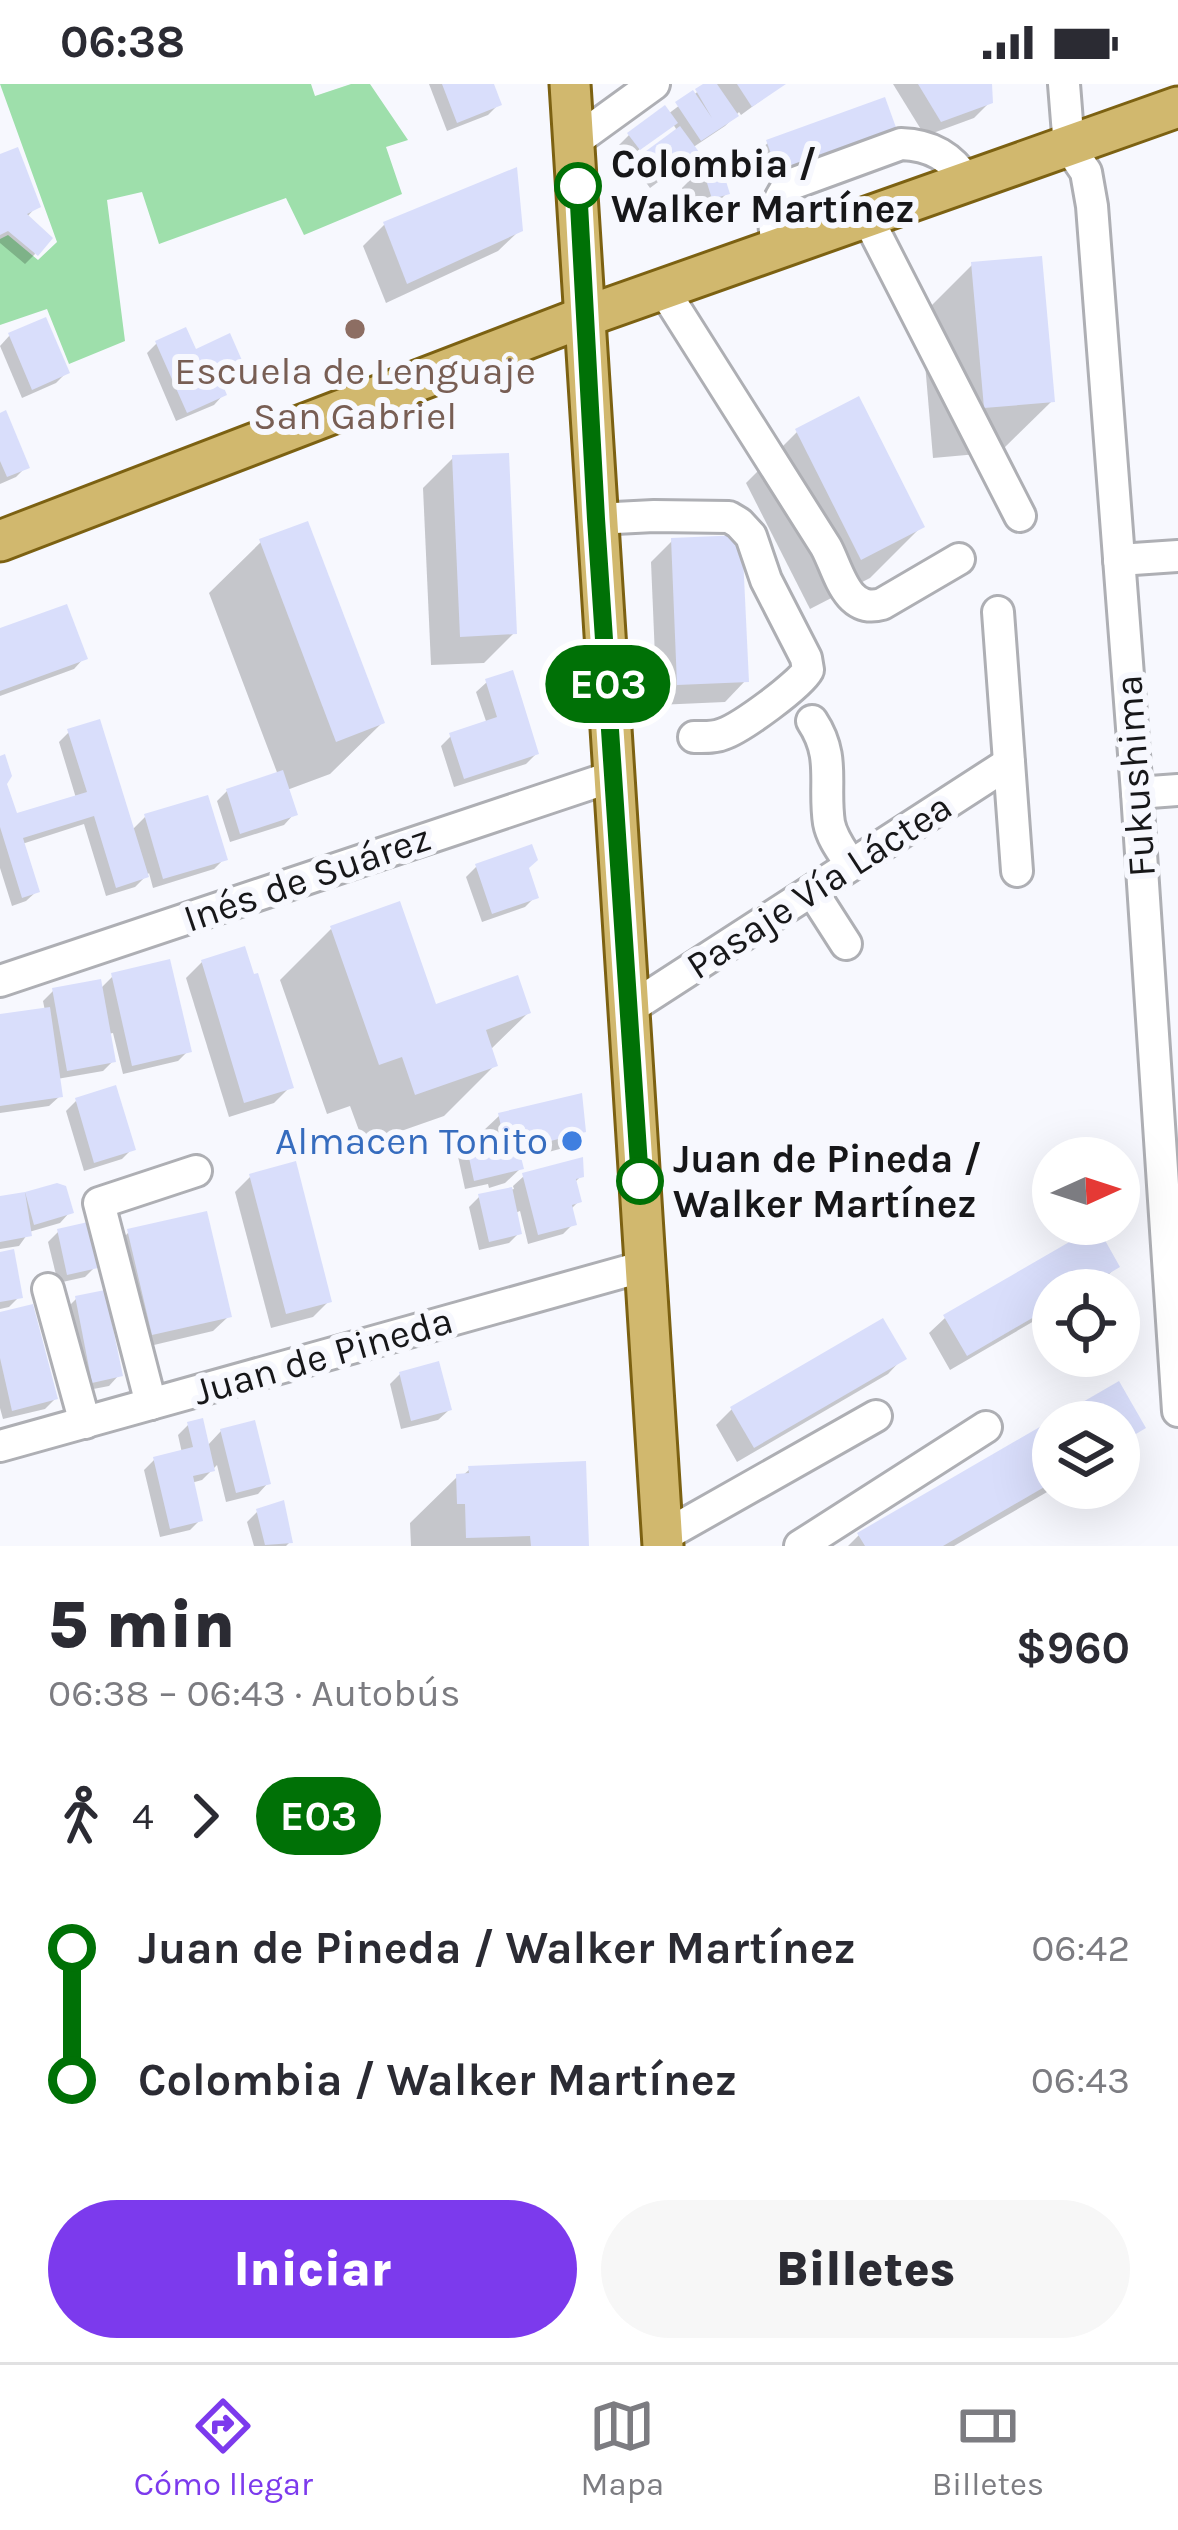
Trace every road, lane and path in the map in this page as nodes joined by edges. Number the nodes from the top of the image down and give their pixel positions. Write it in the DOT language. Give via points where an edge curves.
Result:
graph roads {
  1 [pos="570,84"];
  2 [pos="654,84"];
  3 [pos="1064,84"];
  4 [pos="1178,106"];
  5 [pos="574,142"];
  6 [pos="1069,146"];
  7 [pos="968,182"];
  8 [pos="867,217"];
  9 [pos="778,249"];
  10 [pos="663,289"];
  11 [pos="584,316"];
  12 [pos="1020,517"];
  13 [pos="596,519"];
  14 [pos="0,541"];
  15 [pos="1178,556"];
  16 [pos="959,559"];
  17 [pos="1119,560"];
  18 [pos="998,612"];
  19 [pos="812,721"];
  20 [pos="694,737"];
  21 [pos="1009,763"];
  22 [pos="614,776"];
  23 [pos="1178,790"];
  24 [pos="1138,793"];
  25 [pos="851,865"];
  26 [pos="1017,871"];
  27 [pos="812,891"];
  28 [pos="846,944"];
  29 [pos="0,981"];
  30 [pos="629,1010"];
  31 [pos="1165,1017"];
  32 [pos="196,1171"];
  33 [pos="1171,1231"];
  34 [pos="645,1266"];
  35 [pos="48,1289"];
  36 [pos="151,1404"];
  37 [pos="1178,1411"];
  38 [pos="876,1416"];
  39 [pos="85,1423"];
  40 [pos="986,1427"];
  41 [pos="0,1446"];
  42 [pos="662,1542"];
  43 [pos="800,1546"];
  1 -- 5 [label="main road"];
  2 -- 5 [label="street"];
  3 -- 6 [label="street, Fukushima"];
  4 -- 6 [label="main road"];
  5 -- 11 [label="main road"];
  6 -- 7 [label="main road"];
  6 -- 17 [label="street, Fukushima" via="1086,172 1092,206"];
  7 -- 8 [label="main road"];
  7 -- 9 [label="street" via="942,154 901,144 789,185 775,211"];
  8 -- 9 [label="main road"];
  8 -- 12 [label="street"];
  9 -- 10 [label="main road"];
  10 -- 11 [label="main road"];
  10 -- 16 [label="street" via="855,602 882,604"];
  11 -- 13 [label="main road"];
  11 -- 14 [label="main road"];
  13 -- 20 [label="street" via="739,523 806,658 805,677 784,694 723,734"];
  13 -- 22 [label="main road"];
  15 -- 17 [label="street"];
  17 -- 24 [label="street, Fukushima"];
  18 -- 21 [label="street"];
  19 -- 25 [label="street" via="828,758 831,830"];
  21 -- 25 [label="street, Pasaje Vía Láctea"];
  21 -- 26 [label="street"];
  22 -- 29 [label="street, Inés de Suárez"];
  22 -- 30 [label="main road"];
  23 -- 24 [label="street"];
  24 -- 31 [label="street, Fukushima"];
  25 -- 27 [label="street, Pasaje Vía Láctea"];
  27 -- 28 [label="street"];
  27 -- 30 [label="street, Pasaje Vía Láctea"];
  30 -- 34 [label="main road"];
  31 -- 33 [label="street, Fukushima"];
  32 -- 36 [label="street" via="99,1203"];
  33 -- 37 [label="street, Fukushima"];
  34 -- 36 [label="street, Juan de Pineda"];
  34 -- 42 [label="main road"];
  35 -- 39 [label="street"];
  36 -- 39 [label="street, Juan de Pineda"];
  38 -- 42 [label="street"];
  39 -- 41 [label="street, Juan de Pineda"];
  40 -- 43 [label="street"];
}
